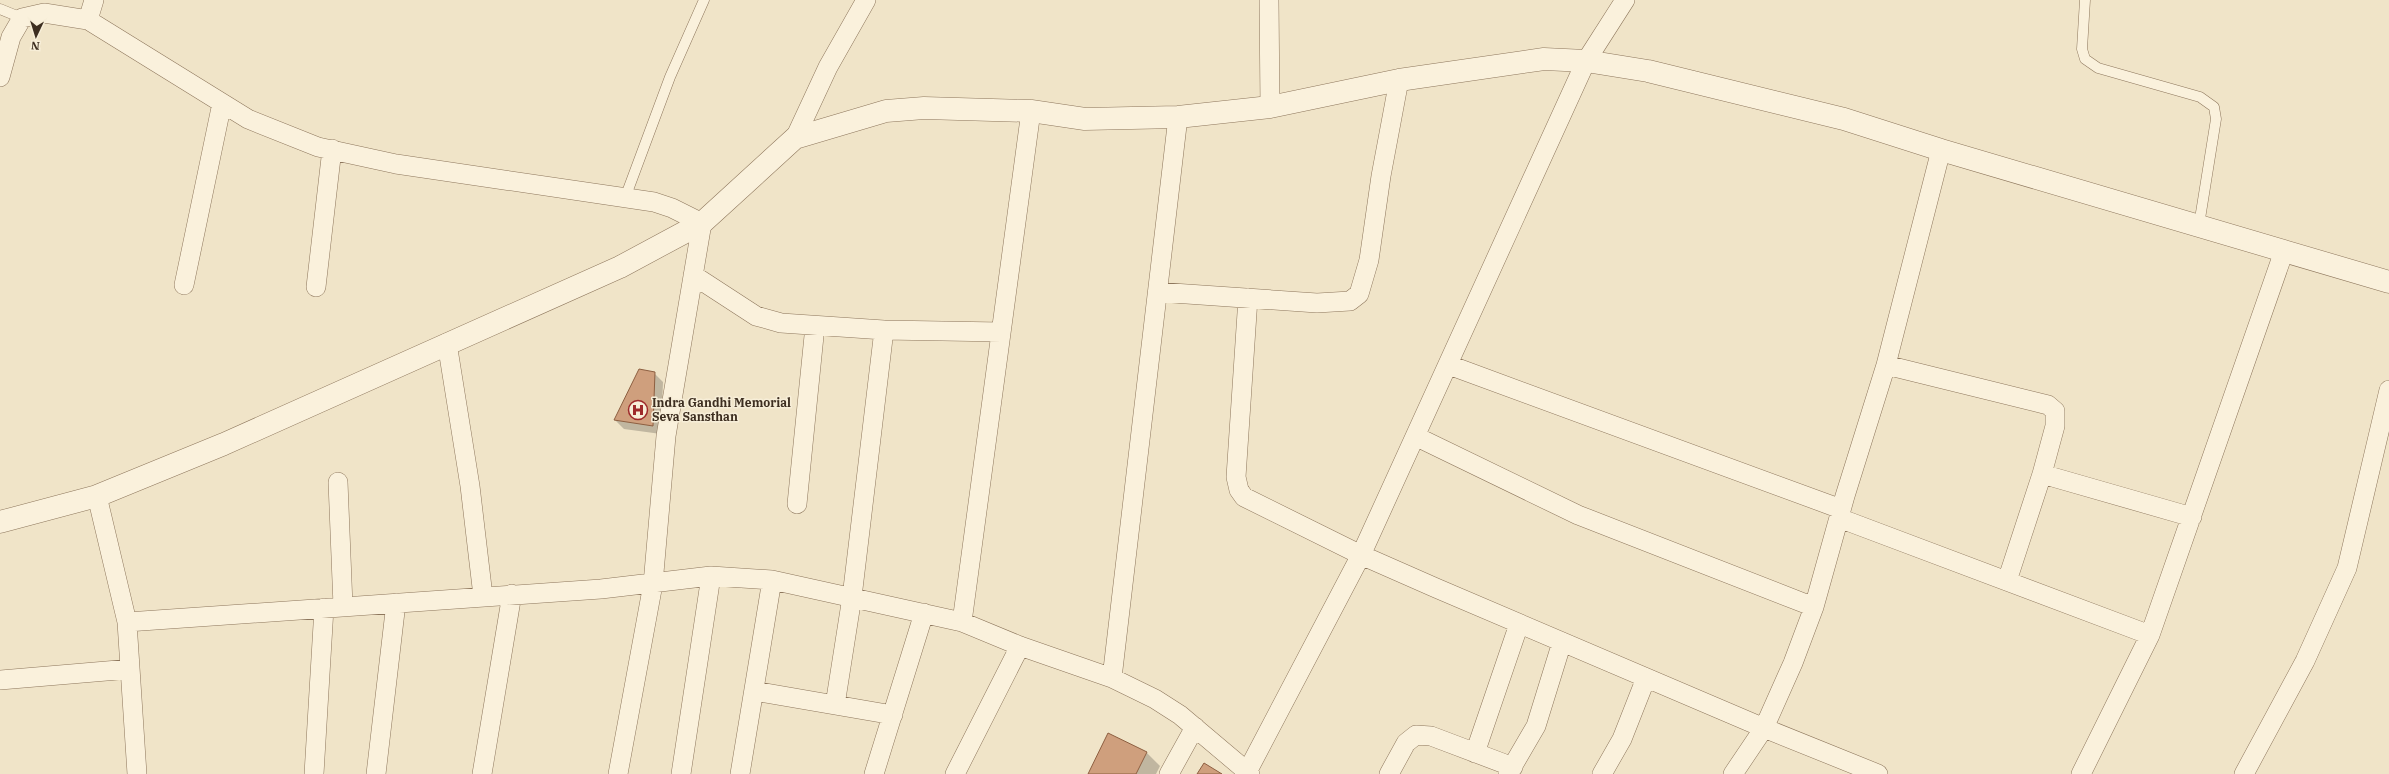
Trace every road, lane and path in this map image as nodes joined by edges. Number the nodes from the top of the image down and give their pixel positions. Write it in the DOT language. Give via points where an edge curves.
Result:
graph roads {
  1 [pos="94,0"];
  2 [pos="704,0"];
  3 [pos="866,0"];
  4 [pos="1269,0"];
  5 [pos="1625,0"];
  6 [pos="2085,0"];
  7 [pos="0,10"];
  8 [pos="22,18"];
  9 [pos="88,20"];
  10 [pos="1586,61"];
  11 [pos="0,77"];
  12 [pos="1399,80"];
  13 [pos="222,103"];
  14 [pos="1270,106"];
  15 [pos="1031,111"];
  16 [pos="1178,117"];
  17 [pos="796,138"];
  18 [pos="332,150"];
  19 [pos="1941,150"];
  20 [pos="625,198"];
  21 [pos="702,223"];
  22 [pos="2199,225"];
  23 [pos="2284,251"];
  24 [pos="693,276"];
  25 [pos="2389,282"];
  26 [pos="184,285"];
  27 [pos="316,287"];
  28 [pos="1158,292"];
  29 [pos="1248,298"];
  30 [pos="815,326"];
  31 [pos="884,330"];
  32 [pos="1001,332"];
  33 [pos="447,343"];
  34 [pos="1449,365"];
  35 [pos="1886,365"];
  36 [pos="2389,390"];
  37 [pos="1416,437"];
  38 [pos="2042,474"];
  39 [pos="338,482"];
  40 [pos="97,496"];
  41 [pos="797,504"];
  42 [pos="1840,514"];
  43 [pos="2192,517"];
  44 [pos="0,522"];
  45 [pos="1361,555"];
  46 [pos="711,576"];
  47 [pos="772,580"];
  48 [pos="2007,581"];
  49 [pos="652,584"];
  50 [pos="512,594"];
  51 [pos="483,596"];
  52 [pos="852,597"];
  53 [pos="396,603"];
  54 [pos="343,606"];
  55 [pos="1814,607"];
  56 [pos="324,608"];
  57 [pos="924,613"];
  58 [pos="127,622"];
  59 [pos="962,622"];
  60 [pos="1519,624"];
  61 [pos="2150,635"];
  62 [pos="1562,642"];
  63 [pos="1020,646"];
  64 [pos="130,669"];
  65 [pos="1112,678"];
  66 [pos="1646,678"];
  67 [pos="0,680"];
  68 [pos="754,691"];
  69 [pos="835,705"];
  70 [pos="893,715"];
  71 [pos="1195,727"];
  72 [pos="1764,728"];
  73 [pos="1475,753"];
  74 [pos="1510,770"];
  75 [pos="1248,773"];
  76 [pos="137,774"];
  77 [pos="314,774"];
  78 [pos="376,774"];
  79 [pos="482,774"];
  80 [pos="618,774"];
  81 [pos="681,774"];
  82 [pos="740,774"];
  83 [pos="874,774"];
  84 [pos="955,774"];
  85 [pos="1169,774"];
  86 [pos="1389,774"];
  87 [pos="1602,774"];
  88 [pos="1732,774"];
  89 [pos="1878,774"];
  90 [pos="2081,774"];
  91 [pos="2244,774"];
  1 -- 9 [label="street"];
  2 -- 20 [label="lane" via="670,77"];
  3 -- 17 [label="street" via="828,67"];
  4 -- 14 [label="street"];
  5 -- 10 [label="street"];
  6 -- 22 [label="lane" via="2082,49 2085,59 2098,68 2200,97 2214,107 2216,119"];
  7 -- 8 [label="lane"];
  8 -- 9 [label="street" via="44,13"];
  8 -- 11 [label="street" via="11,37"];
  9 -- 13 [label="street"];
  10 -- 12 [label="street" via="1544,60"];
  10 -- 19 [label="street" via="1648,71 1844,119"];
  10 -- 34 [label="street"];
  12 -- 14 [label="street"];
  12 -- 29 [label="street" via="1369,260 1359,294 1350,301 1317,303"];
  13 -- 18 [label="street" via="248,119"];
  13 -- 26 [label="street"];
  14 -- 16 [label="street"];
  15 -- 16 [label="street" via="1085,119"];
  15 -- 17 [label="street" via="924,108 886,111"];
  15 -- 32 [label="street"];
  16 -- 28 [label="street"];
  17 -- 21 [label="street"];
  18 -- 20 [label="street" via="396,164"];
  18 -- 27 [label="street"];
  19 -- 22 [label="street"];
  19 -- 35 [label="street"];
  20 -- 21 [label="street" via="672,208"];
  21 -- 24 [label="street"];
  21 -- 33 [label="street" via="620,268"];
  22 -- 23 [label="street"];
  23 -- 25 [label="street"];
  23 -- 43 [label="street"];
  24 -- 30 [label="street" via="756,316 781,323"];
  24 -- 49 [label="street" via="666,436"];
  28 -- 29 [label="street"];
  28 -- 65 [label="street"];
  29 -- 45 [label="street" via="1236,477 1239,490 1244,497"];
  30 -- 31 [label="street"];
  30 -- 41 [label="street"];
  31 -- 32 [label="street"];
  31 -- 52 [label="street"];
  32 -- 59 [label="street"];
  33 -- 40 [label="street" via="224,444"];
  33 -- 51 [label="street" via="470,486"];
  34 -- 37 [label="street"];
  34 -- 42 [label="street"];
  35 -- 38 [label="street" via="2048,404 2055,411 2055,426"];
  35 -- 42 [label="street"];
  36 -- 91 [label="street" via="2347,568 2305,661"];
  37 -- 45 [label="street"];
  37 -- 55 [label="street" via="1578,515"];
  38 -- 43 [label="street"];
  38 -- 48 [label="street"];
  39 -- 54 [label="street"];
  40 -- 44 [label="street"];
  40 -- 58 [label="street"];
  42 -- 48 [label="street"];
  42 -- 55 [label="street"];
  43 -- 61 [label="street"];
  45 -- 60 [label="street"];
  45 -- 75 [label="street"];
  46 -- 47 [label="street"];
  46 -- 49 [label="street"];
  46 -- 81 [label="street"];
  47 -- 52 [label="street"];
  47 -- 68 [label="street"];
  48 -- 61 [label="street"];
  49 -- 50 [label="street"];
  49 -- 80 [label="street"];
  50 -- 51 [label="street"];
  50 -- 79 [label="street"];
  51 -- 53 [label="street"];
  52 -- 57 [label="street"];
  52 -- 69 [label="street"];
  53 -- 54 [label="street"];
  53 -- 78 [label="street"];
  54 -- 56 [label="street"];
  55 -- 72 [label="street"];
  56 -- 58 [label="street"];
  56 -- 77 [label="street"];
  57 -- 59 [label="street"];
  57 -- 70 [label="street"];
  58 -- 64 [label="street"];
  59 -- 63 [label="street"];
  60 -- 62 [label="street"];
  60 -- 73 [label="street"];
  61 -- 90 [label="street"];
  62 -- 66 [label="street"];
  62 -- 74 [label="street" via="1536,726"];
  63 -- 65 [label="street"];
  63 -- 84 [label="street"];
  64 -- 67 [label="street"];
  64 -- 76 [label="street"];
  65 -- 71 [label="street" via="1155,699"];
  66 -- 72 [label="street"];
  66 -- 87 [label="street" via="1622,739"];
  68 -- 69 [label="street"];
  68 -- 82 [label="street"];
  69 -- 70 [label="street"];
  70 -- 83 [label="street"];
  71 -- 75 [label="street"];
  71 -- 85 [label="street"];
  72 -- 88 [label="street"];
  72 -- 89 [label="street"];
  73 -- 74 [label="street"];
  73 -- 86 [label="street" via="1431,736 1416,735 1406,743"];
}
